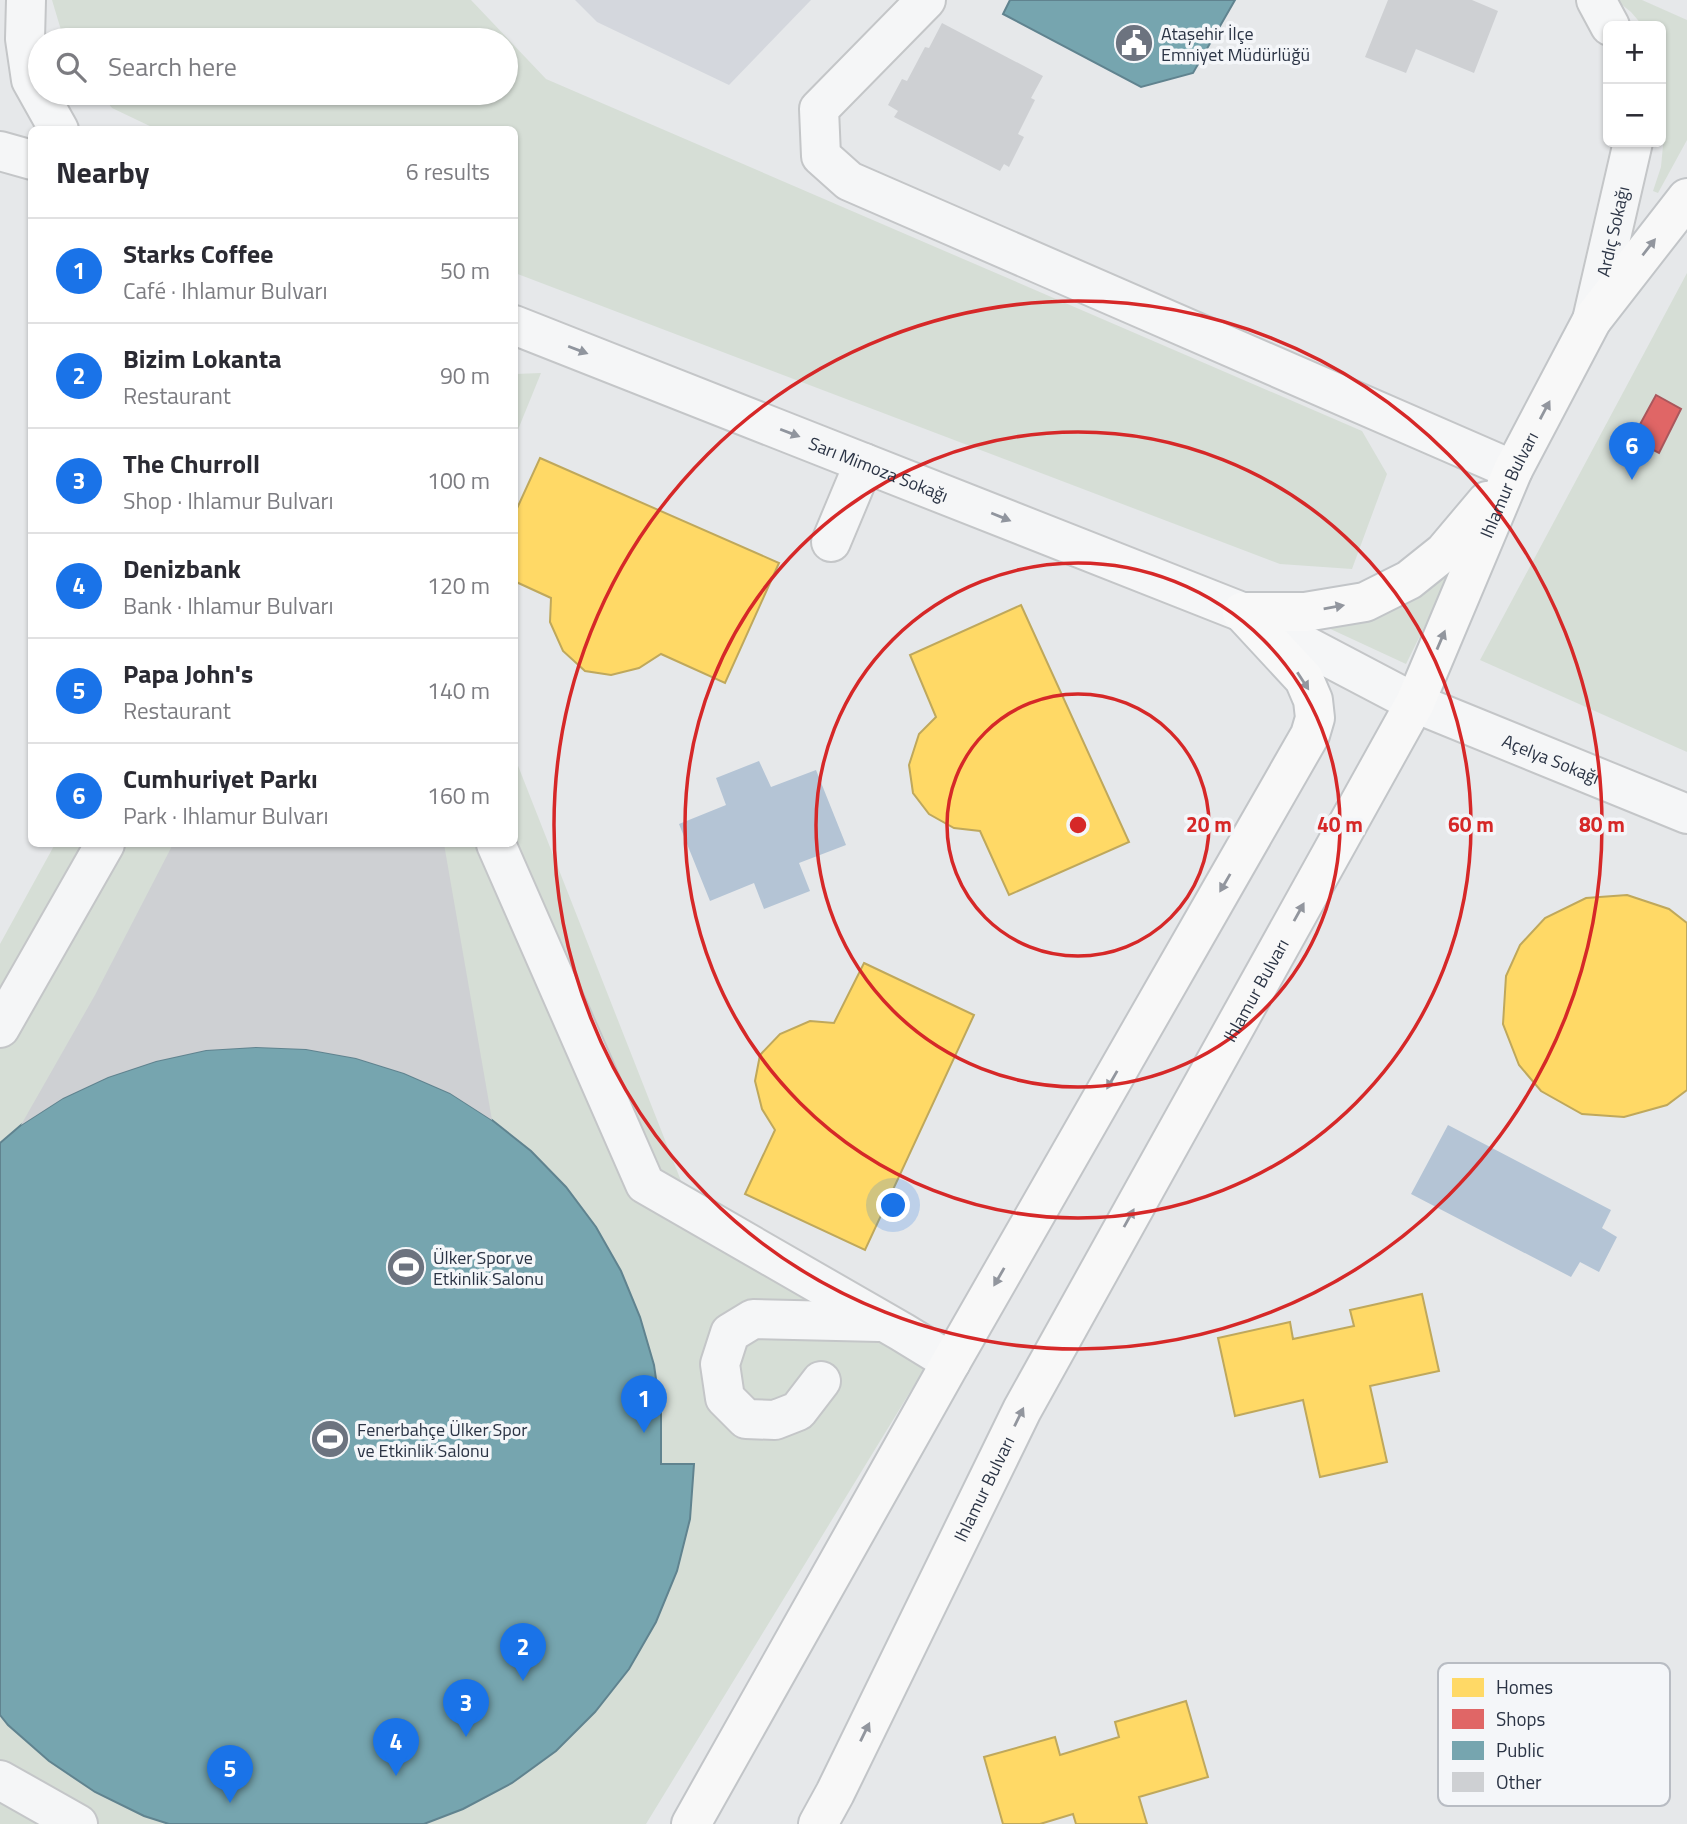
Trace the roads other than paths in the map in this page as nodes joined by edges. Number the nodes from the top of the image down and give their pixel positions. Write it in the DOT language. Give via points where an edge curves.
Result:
graph roads {
  1 [pos="26,0"];
  2 [pos="926,0"];
  3 [pos="1596,0"];
  4 [pos="1607,21"];
  5 [pos="28,60"];
  6 [pos="45,105"];
  7 [pos="57,126"];
  8 [pos="1632,147"];
  9 [pos="0,151"];
  10 [pos="28,159"];
  11 [pos="1687,198"];
  12 [pos="1592,320"];
  13 [pos="519,337"];
  14 [pos="863,463"];
  15 [pos="1513,470"];
  16 [pos="831,542"];
  17 [pos="1242,612"];
  18 [pos="1415,703"];
  19 [pos="1687,814"];
  20 [pos="103,847"];
  21 [pos="497,847"];
  22 [pos="0,1028"];
  23 [pos="885,1322"];
  24 [pos="951,1362"];
  25 [pos="821,1381"];
  26 [pos="0,1780"];
  27 [pos="828,1814"];
  28 [pos="78,1824"];
  29 [pos="691,1824"];
  1 -- 5 [label="street"];
  2 -- 15 [label="street" via="819,109 821,156 849,181"];
  3 -- 4 [label="street"];
  6 -- 7 [label="street"];
  8 -- 12 [label="street, Ardıç Sokağı"];
  9 -- 10 [label="street"];
  12 -- 11 [label="main road, Ihlamur Bulvarı, one-way"];
  15 -- 12 [label="main road, Ihlamur Bulvarı, one-way"];
  13 -- 14 [label="street, Sarı Mimoza Sokağı, one-way"];
  14 -- 16 [label="street"];
  14 -- 17 [label="street, Sarı Mimoza Sokağı, one-way"];
  17 -- 15 [label="main road, one-way" via="1305,612 1364,602 1409,580 1444,552"];
  18 -- 15 [label="main road, Ihlamur Bulvarı, one-way"];
  17 -- 18 [label="street, Sarı Mimoza Sokağı"];
  17 -- 24 [label="main road, one-way" via="1304,679 1315,718 1310,735"];
  18 -- 19 [label="street, Açelya Sokağı"];
  27 -- 18 [label="main road, Ihlamur Bulvarı, one-way" via="1022,1410"];
  20 -- 22 [label="street"];
  21 -- 23 [label="street" via="645,1184"];
  23 -- 24 [label="street"];
  23 -- 25 [label="street" via="753,1319 730,1333 720,1364 725,1398 746,1419 775,1420 799,1411"];
  24 -- 29 [label="main road"];
  26 -- 28 [label="street"];
}
